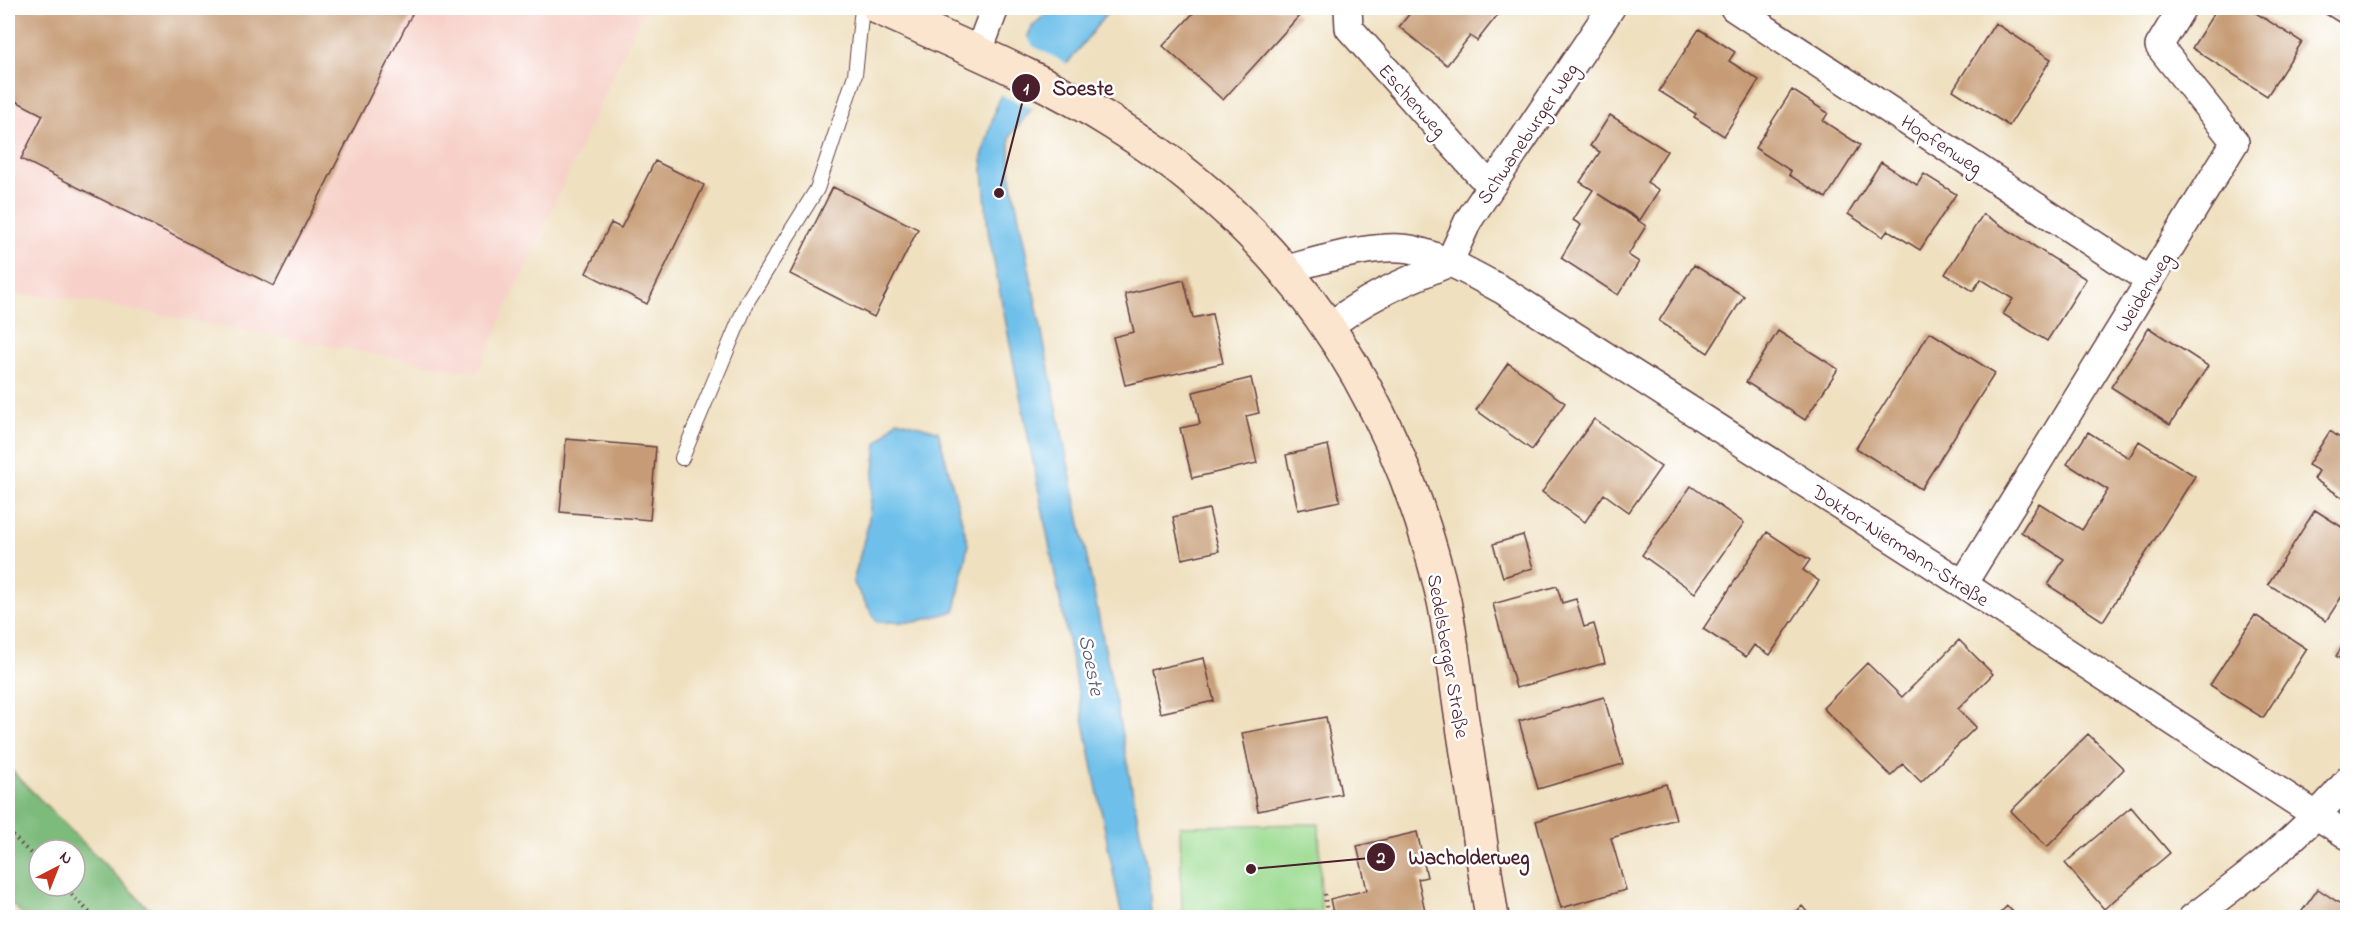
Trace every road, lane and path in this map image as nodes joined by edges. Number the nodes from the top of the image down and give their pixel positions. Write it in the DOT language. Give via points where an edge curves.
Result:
graph roads {
  1 [pos="862,8"];
  2 [pos="879,8"];
  3 [pos="995,8"];
  4 [pos="1348,8"];
  5 [pos="1611,8"];
  6 [pos="1734,8"];
  7 [pos="2182,8"];
  8 [pos="988,58"];
  9 [pos="1493,184"];
  10 [pos="1449,263"];
  11 [pos="1287,269"];
  12 [pos="2150,280"];
  13 [pos="1328,328"];
  14 [pos="682,458"];
  15 [pos="1963,584"];
  16 [pos="2348,780"];
  17 [pos="2319,816"];
  18 [pos="8,831"];
  19 [pos="2348,836"];
  20 [pos="27,850"];
  21 [pos="1325,894"];
  22 [pos="75,898"];
  23 [pos="95,918"];
  24 [pos="1327,918"];
  25 [pos="1492,918"];
  26 [pos="2192,918"];
  1 -- 14 [label="lane" via="855,75 816,189 748,300"];
  2 -- 8 [label="street, Sedelsberger Straße"];
  3 -- 8 [label="street"];
  4 -- 9 [label="street, Eschenweg" via="1349,28 1480,175"];
  5 -- 9 [label="street, Schwaneburger Weg"];
  6 -- 12 [label="street, Hopfenweg"];
  7 -- 12 [label="street, Weidenweg" via="2159,46 2235,142"];
  8 -- 11 [label="street, Sedelsberger Straße" via="1075,101 1178,167 1245,225"];
  9 -- 10 [label="street, Schwaneburger Weg" via="1468,221"];
  10 -- 11 [label="street, Doktor-Niermann-Straße" via="1414,249 1369,250"];
  10 -- 13 [label="street" via="1353,307"];
  10 -- 15 [label="street, Doktor-Niermann-Straße" via="1504,291"];
  11 -- 13 [label="street, Sedelsberger Straße"];
  12 -- 15 [label="street, Weidenweg"];
  13 -- 25 [label="street, Sedelsberger Straße" via="1371,396 1410,486 1444,602"];
  15 -- 17 [label="street, Doktor-Niermann-Straße"];
  16 -- 17 [label="street"];
  17 -- 19 [label="street, Doktor-Niermann-Straße"];
  17 -- 26 [label="street" via="2263,865"];
  18 -- 20 [label="path"];
  21 -- 24 [label="path"];
  22 -- 23 [label="path"];
}
